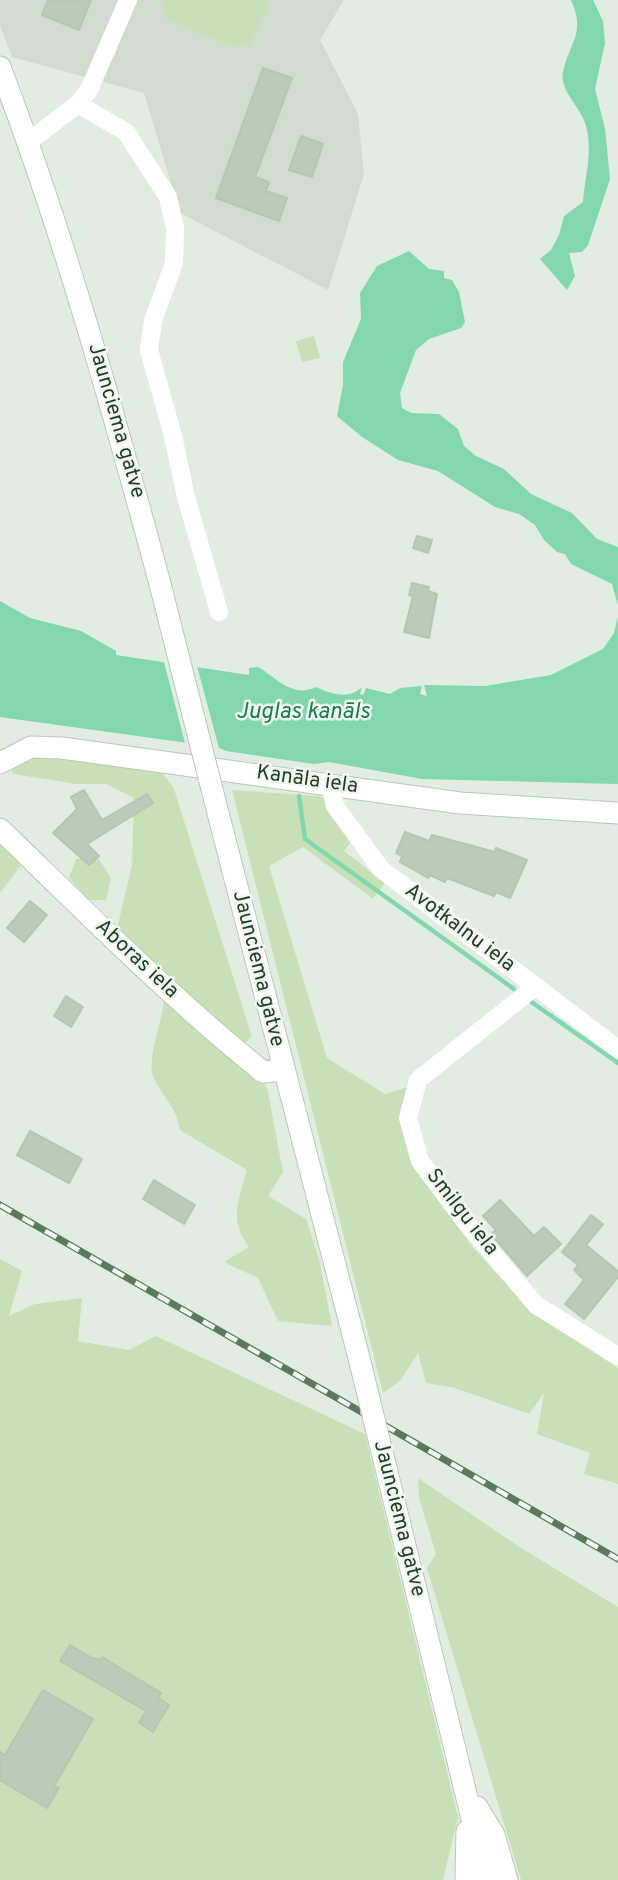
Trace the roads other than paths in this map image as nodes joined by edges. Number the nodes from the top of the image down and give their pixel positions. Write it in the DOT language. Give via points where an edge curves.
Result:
graph roads {
  1 [pos="128,0"];
  2 [pos="0,67"];
  3 [pos="78,104"];
  4 [pos="28,142"];
  5 [pos="219,612"];
  6 [pos="0,763"];
  7 [pos="330,785"];
  8 [pos="618,813"];
  9 [pos="0,829"];
  10 [pos="536,986"];
  11 [pos="618,1049"];
  12 [pos="283,1070"];
  13 [pos="618,1356"];
  14 [pos="467,1790"];
  15 [pos="466,1880"];
  16 [pos="488,1880"];
  17 [pos="507,1880"];
  1 -- 3 [label="street" via="96,81"];
  2 -- 4 [label="main road, Jaunciema gatve"];
  3 -- 4 [label="street"];
  3 -- 5 [label="street" via="126,132 168,197 175,229 174,263 153,321 149,350"];
  4 -- 12 [label="main road, Jaunciema gatve, bridge" via="104,376"];
  6 -- 7 [label="main road, Kanāla iela" via="31,747 61,748"];
  7 -- 8 [label="main road, Kanāla iela" via="460,803"];
  7 -- 10 [label="street, Avotkalnu iela" via="335,806 381,869"];
  9 -- 12 [label="main road, Aboras iela" via="240,1054 263,1072"];
  10 -- 11 [label="street, Avotkalnu iela"];
  10 -- 13 [label="street, Smilgu iela" via="418,1080 408,1118 420,1161 536,1305"];
  12 -- 14 [label="main road, Jaunciema gatve, bridge"];
  14 -- 15 [label="main road"];
  14 -- 16 [label="main road, Jaunciema gatve"];
  14 -- 17 [label="main road" via="494,1835"];
}
